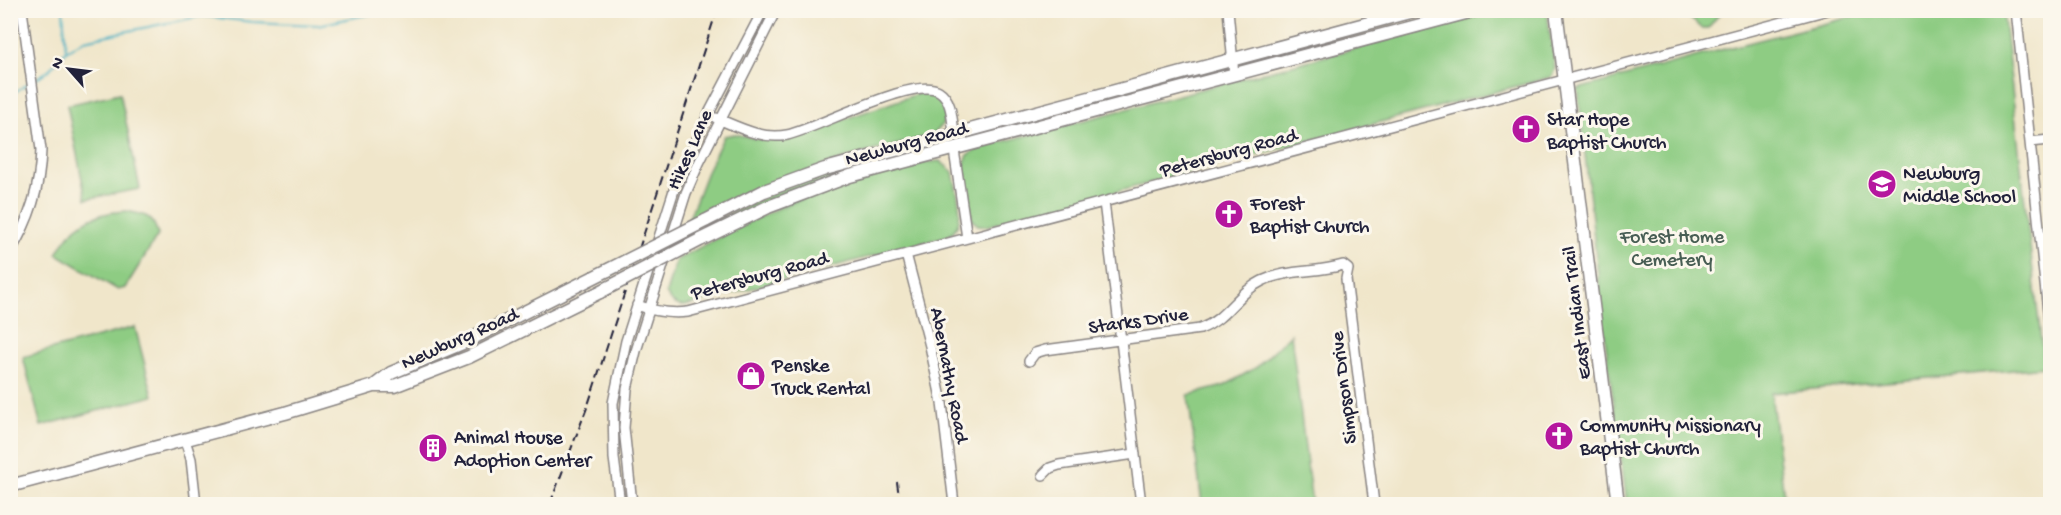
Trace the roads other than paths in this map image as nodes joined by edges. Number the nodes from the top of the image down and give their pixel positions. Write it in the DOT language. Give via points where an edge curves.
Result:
graph roads {
  1 [pos="22,10"];
  2 [pos="763,10"];
  3 [pos="776,10"];
  4 [pos="1228,10"];
  5 [pos="1417,10"];
  6 [pos="1477,10"];
  7 [pos="1556,10"];
  8 [pos="1828,10"];
  9 [pos="2016,10"];
  10 [pos="1233,60"];
  11 [pos="1234,75"];
  12 [pos="1565,80"];
  13 [pos="708,115"];
  14 [pos="720,120"];
  15 [pos="954,133"];
  16 [pos="2050,140"];
  17 [pos="2030,142"];
  18 [pos="954,150"];
  19 [pos="1104,202"];
  20 [pos="967,238"];
  21 [pos="2046,243"];
  22 [pos="10,252"];
  23 [pos="906,254"];
  24 [pos="1346,267"];
  25 [pos="637,306"];
  26 [pos="649,310"];
  27 [pos="2050,331"];
  28 [pos="1121,340"];
  29 [pos="1029,361"];
  30 [pos="374,386"];
  31 [pos="185,440"];
  32 [pos="1135,454"];
  33 [pos="1043,475"];
  34 [pos="10,486"];
  35 [pos="196,504"];
  36 [pos="620,504"];
  37 [pos="632,504"];
  38 [pos="954,504"];
  39 [pos="1141,504"];
  40 [pos="1374,504"];
  41 [pos="1618,504"];
  1 -- 22 [label="street" via="41,150 40,178 29,216"];
  2 -- 13 [label="street, Hikes Lane"];
  3 -- 14 [label="street, Hikes Lane"];
  4 -- 10 [label="street"];
  5 -- 10 [label="main road, Newburg Road"];
  6 -- 11 [label="main road, Newburg Road"];
  7 -- 12 [label="main road, East Indian Trail"];
  8 -- 12 [label="street, Petersburg Road"];
  9 -- 17 [label="street"];
  10 -- 11 [label="street"];
  10 -- 15 [label="main road, Newburg Road"];
  11 -- 18 [label="main road, Newburg Road"];
  12 -- 19 [label="street, Petersburg Road"];
  12 -- 41 [label="main road, East Indian Trail"];
  13 -- 14 [label="street"];
  13 -- 25 [label="street, Hikes Lane" via="675,187"];
  14 -- 15 [label="street" via="762,135 788,135 901,92 931,88 946,98"];
  14 -- 26 [label="street, Hikes Lane" via="686,193"];
  15 -- 30 [label="main road, Newburg Road, bridge" via="825,169 764,191 465,342 391,373"];
  16 -- 17 [label="street"];
  17 -- 21 [label="street"];
  18 -- 20 [label="street"];
  18 -- 30 [label="main road, Newburg Road, bridge" via="850,176 768,207 458,362 394,386"];
  19 -- 20 [label="street, Petersburg Road"];
  19 -- 28 [label="street"];
  20 -- 23 [label="street, Petersburg Road"];
  21 -- 27 [label="street"];
  23 -- 26 [label="street, Petersburg Road" via="688,312"];
  23 -- 38 [label="street, Abernathy Road" via="942,403"];
  24 -- 28 [label="street, Starks Drive" via="1265,280 1221,318 1200,329"];
  24 -- 40 [label="street, Simpson Drive"];
  25 -- 26 [label="street, Petersburg Road"];
  25 -- 36 [label="street, Hikes Lane" via="613,403"];
  26 -- 37 [label="street, Hikes Lane" via="630,376 624,428"];
  28 -- 29 [label="street, Starks Drive" via="1045,350 1035,353"];
  28 -- 32 [label="street"];
  30 -- 31 [label="main road, Newburg Road"];
  31 -- 34 [label="main road, Newburg Road"];
  31 -- 35 [label="street"];
  32 -- 33 [label="street" via="1059,465"];
  32 -- 39 [label="street"];
}
